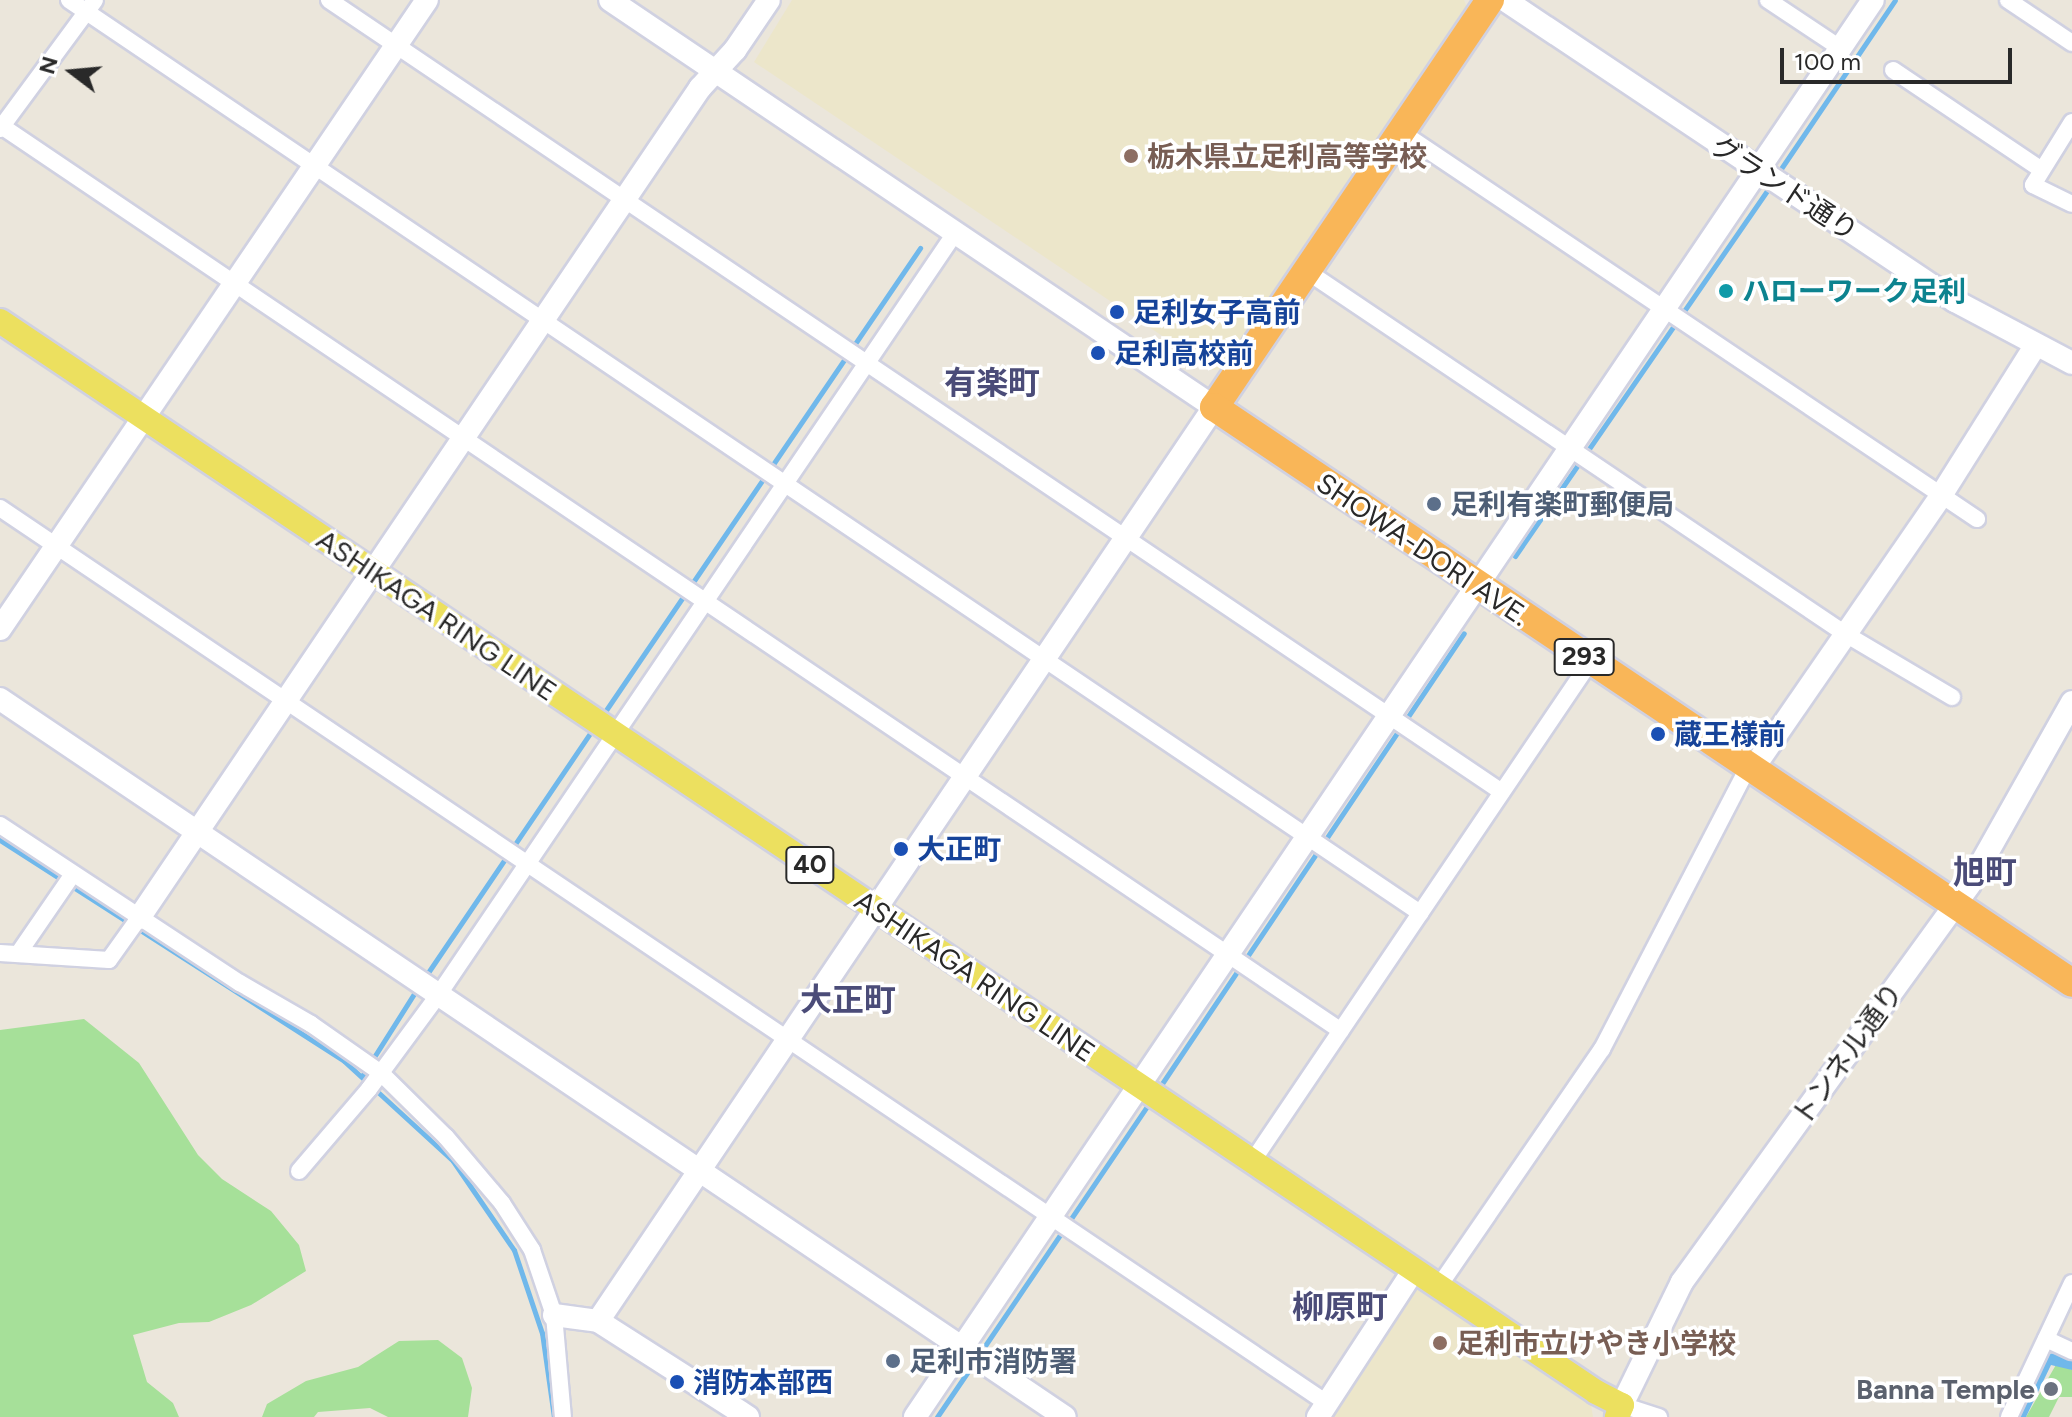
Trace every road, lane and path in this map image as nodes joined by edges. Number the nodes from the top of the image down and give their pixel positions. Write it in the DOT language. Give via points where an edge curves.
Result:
graph roads {
  1 [pos="69,0"];
  2 [pos="329,0"];
  3 [pos="427,0"];
  4 [pos="610,0"];
  5 [pos="769,0"];
  6 [pos="1490,0"];
  7 [pos="1505,0"];
  8 [pos="1768,0"];
  9 [pos="1873,0"];
  10 [pos="2008,0"];
  11 [pos="91,6"];
  12 [pos="2072,43"];
  13 [pos="396,46"];
  14 [pos="1840,48"];
  15 [pos="1893,70"];
  16 [pos="716,72"];
  17 [pos="2072,122"];
  18 [pos="1,127"];
  19 [pos="1401,132"];
  20 [pos="316,166"];
  21 [pos="2042,170"];
  22 [pos="1758,171"];
  23 [pos="624,200"];
  24 [pos="2072,204"];
  25 [pos="955,233"];
  26 [pos="1308,272"];
  27 [pos="230,284"];
  28 [pos="1663,310"];
  29 [pos="544,320"];
  30 [pos="0,321"];
  31 [pos="2035,346"];
  32 [pos="867,362"];
  33 [pos="2072,363"];
  34 [pos="1214,407"];
  35 [pos="140,418"];
  36 [pos="461,439"];
  37 [pos="1569,448"];
  38 [pos="784,482"];
  39 [pos="1940,497"];
  40 [pos="0,508"];
  41 [pos="1977,519"];
  42 [pos="1124,539"];
  43 [pos="54,545"];
  44 [pos="372,572"];
  45 [pos="1477,585"];
  46 [pos="702,601"];
  47 [pos="0,629"];
  48 [pos="1847,635"];
  49 [pos="1043,658"];
  50 [pos="1590,662"];
  51 [pos="1952,697"];
  52 [pos="0,699"];
  53 [pos="286,700"];
  54 [pos="2072,702"];
  55 [pos="1389,717"];
  56 [pos="616,734"];
  57 [pos="1750,768"];
  58 [pos="963,775"];
  59 [pos="1502,792"];
  60 [pos="0,825"];
  61 [pos="198,831"];
  62 [pos="1308,838"];
  63 [pos="528,866"];
  64 [pos="73,874"];
  65 [pos="1955,905"];
  66 [pos="876,909"];
  67 [pos="1420,913"];
  68 [pos="139,918"];
  69 [pos="0,953"];
  70 [pos="18,954"];
  71 [pos="1228,956"];
  72 [pos="2072,983"];
  73 [pos="439,994"];
  74 [pos="1341,1031"];
  75 [pos="787,1037"];
  76 [pos="381,1073"];
  77 [pos="1140,1087"];
  78 [pos="1252,1162"];
  79 [pos="700,1169"];
  80 [pos="299,1171"];
  81 [pos="1051,1216"];
  82 [pos="1414,1270"];
  83 [pos="2072,1283"];
  84 [pos="1439,1286"];
  85 [pos="554,1315"];
  86 [pos="598,1321"];
  87 [pos="2046,1339"];
  88 [pos="962,1347"];
  89 [pos="2072,1351"];
  90 [pos="1322,1410"];
  91 [pos="1619,1411"];
  92 [pos="563,1417"];
  93 [pos="748,1417"];
  94 [pos="915,1417"];
  95 [pos="1065,1417"];
  96 [pos="1659,1417"];
  97 [pos="2009,1417"];
  1 -- 11 [label="street"];
  2 -- 13 [label="street"];
  3 -- 13 [label="street"];
  4 -- 16 [label="street"];
  5 -- 16 [label="street"];
  6 -- 19 [label="highway"];
  7 -- 22 [label="street, グランド通り"];
  8 -- 14 [label="street"];
  9 -- 14 [label="street"];
  10 -- 12 [label="street"];
  11 -- 18 [label="street"];
  11 -- 20 [label="street"];
  13 -- 20 [label="street"];
  13 -- 23 [label="street"];
  14 -- 22 [label="street"];
  15 -- 21 [label="street"];
  16 -- 23 [label="street"];
  16 -- 25 [label="street"];
  17 -- 21 [label="street"];
  18 -- 27 [label="street"];
  19 -- 26 [label="highway"];
  19 -- 28 [label="street"];
  20 -- 27 [label="street"];
  20 -- 29 [label="street"];
  21 -- 24 [label="street" via="2033,185"];
  22 -- 28 [label="street"];
  22 -- 31 [label="street, グランド通り" via="1955,301"];
  23 -- 29 [label="street"];
  23 -- 32 [label="street"];
  25 -- 32 [label="street"];
  25 -- 34 [label="street"];
  26 -- 34 [label="highway"];
  26 -- 37 [label="street"];
  27 -- 35 [label="street"];
  27 -- 36 [label="street"];
  28 -- 37 [label="street"];
  28 -- 39 [label="street"];
  29 -- 36 [label="street"];
  29 -- 38 [label="street"];
  30 -- 35 [label="main road, ASHIKAGA RING LINE / 40"];
  31 -- 33 [label="street, グランド通り"];
  31 -- 39 [label="street"];
  32 -- 38 [label="street"];
  32 -- 42 [label="street"];
  34 -- 42 [label="street"];
  34 -- 45 [label="highway, SHOWA-DORI AVE. / 293"];
  35 -- 43 [label="street"];
  35 -- 44 [label="main road, ASHIKAGA RING LINE / 40"];
  36 -- 44 [label="street"];
  36 -- 46 [label="street"];
  37 -- 45 [label="street"];
  37 -- 48 [label="street"];
  38 -- 46 [label="street"];
  38 -- 49 [label="street"];
  39 -- 41 [label="street"];
  39 -- 48 [label="street"];
  40 -- 43 [label="street"];
  42 -- 49 [label="street"];
  42 -- 55 [label="street"];
  43 -- 47 [label="street"];
  43 -- 53 [label="street"];
  44 -- 53 [label="street"];
  44 -- 56 [label="main road, ASHIKAGA RING LINE / 40"];
  45 -- 50 [label="highway, SHOWA-DORI AVE. / 293"];
  45 -- 55 [label="street"];
  46 -- 56 [label="street"];
  46 -- 58 [label="street"];
  48 -- 51 [label="street"];
  48 -- 57 [label="street"];
  49 -- 58 [label="street"];
  49 -- 62 [label="street"];
  50 -- 57 [label="highway, SHOWA-DORI AVE. / 293"];
  50 -- 59 [label="street"];
  52 -- 61 [label="street"];
  53 -- 61 [label="street"];
  53 -- 63 [label="street"];
  54 -- 65 [label="street, トンネル通り"];
  55 -- 59 [label="street"];
  55 -- 62 [label="street"];
  56 -- 63 [label="street"];
  56 -- 66 [label="main road, ASHIKAGA RING LINE / 40"];
  57 -- 65 [label="highway, SHOWA-DORI AVE. / 293"];
  57 -- 84 [label="street" via="1602,1049"];
  58 -- 66 [label="street"];
  58 -- 71 [label="street"];
  59 -- 67 [label="street"];
  60 -- 64 [label="street"];
  61 -- 68 [label="street"];
  61 -- 73 [label="street"];
  62 -- 67 [label="street"];
  62 -- 71 [label="street"];
  63 -- 73 [label="street"];
  63 -- 75 [label="street"];
  64 -- 68 [label="street"];
  64 -- 70 [label="street"];
  65 -- 72 [label="highway, SHOWA-DORI AVE. / 293"];
  65 -- 91 [label="street, トンネル通り" via="1682,1282"];
  66 -- 75 [label="street"];
  66 -- 77 [label="main road, ASHIKAGA RING LINE / 40"];
  67 -- 74 [label="street"];
  68 -- 70 [label="street" via="109,960"];
  68 -- 76 [label="street"];
  69 -- 70 [label="street"];
  71 -- 74 [label="street"];
  71 -- 77 [label="street"];
  73 -- 76 [label="street"];
  73 -- 79 [label="street"];
  74 -- 78 [label="street"];
  75 -- 79 [label="street"];
  75 -- 81 [label="street"];
  76 -- 80 [label="street"];
  76 -- 85 [label="street" via="446,1137 509,1212 532,1250"];
  77 -- 78 [label="main road, ASHIKAGA RING LINE / 40"];
  77 -- 81 [label="street"];
  78 -- 82 [label="main road, ASHIKAGA RING LINE / 40"];
  79 -- 86 [label="street"];
  79 -- 88 [label="street"];
  81 -- 88 [label="street"];
  81 -- 90 [label="street"];
  82 -- 84 [label="main road, ASHIKAGA RING LINE / 40"];
  82 -- 90 [label="street"];
  83 -- 87 [label="street"];
  84 -- 91 [label="main road, ASHIKAGA RING LINE / 40"];
  85 -- 86 [label="street"];
  85 -- 92 [label="street"];
  86 -- 93 [label="street"];
  87 -- 89 [label="street"];
  87 -- 97 [label="street"];
  88 -- 94 [label="street"];
  88 -- 95 [label="street"];
  91 -- 96 [label="street"];
}
